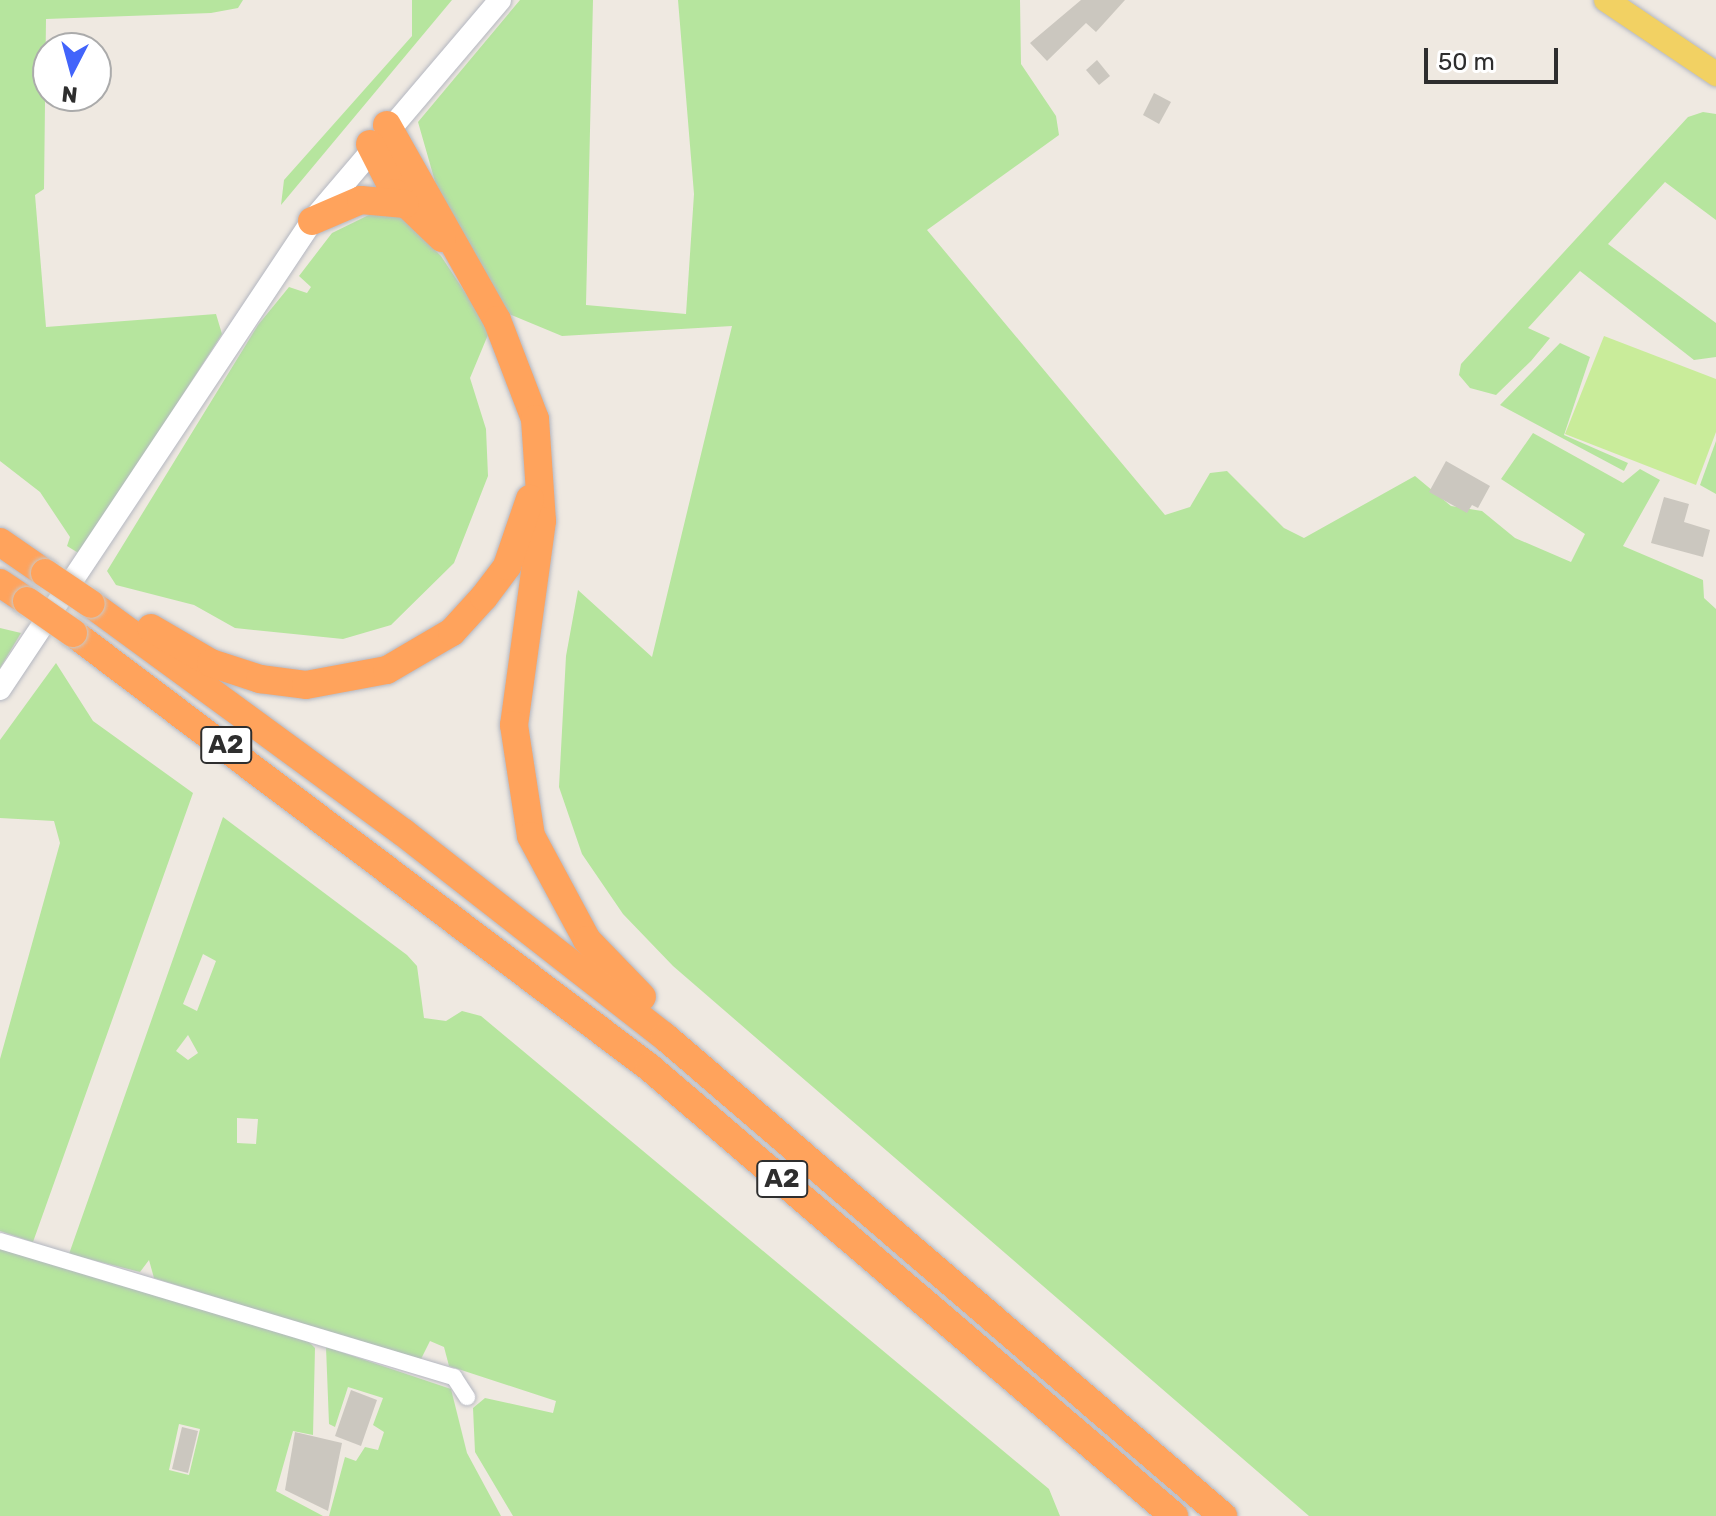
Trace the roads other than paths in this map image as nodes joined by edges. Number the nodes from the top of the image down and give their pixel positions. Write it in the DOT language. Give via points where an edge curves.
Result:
graph roads {
  1 [pos="500,0"];
  2 [pos="1606,0"];
  3 [pos="1716,74"];
  4 [pos="379,135"];
  5 [pos="405,204"];
  6 [pos="312,221"];
  7 [pos="448,244"];
  8 [pos="538,467"];
  9 [pos="0,542"];
  10 [pos="0,583"];
  11 [pos="91,604"];
  12 [pos="0,689"];
  13 [pos="664,1036"];
  14 [pos="0,1241"];
  15 [pos="467,1397"];
  16 [pos="1174,1516"];
  17 [pos="1223,1516"];
  1 -- 4 [label="main road"];
  2 -- 3 [label="main road"];
  4 -- 5 [label="highway"];
  4 -- 6 [label="main road"];
  4 -- 7 [label="highway"];
  5 -- 6 [label="highway" via="361,200"];
  5 -- 7 [label="highway"];
  6 -- 12 [label="main road"];
  7 -- 8 [label="highway" via="516,361 535,419"];
  8 -- 11 [label="highway" via="507,566 484,597 452,632 387,670 306,685 260,679 211,663 136,618"];
  8 -- 13 [label="highway" via="542,521 517,671 517,778 531,836 559,897 587,940 643,998"];
  9 -- 11 [label="highway, A2, bridge"];
  10 -- 16 [label="highway, A2, bridge" via="649,1067"];
  11 -- 13 [label="highway, A2" via="404,833"];
  13 -- 17 [label="highway, A2" via="898,1229"];
  14 -- 15 [label="street" via="454,1377"];
}
